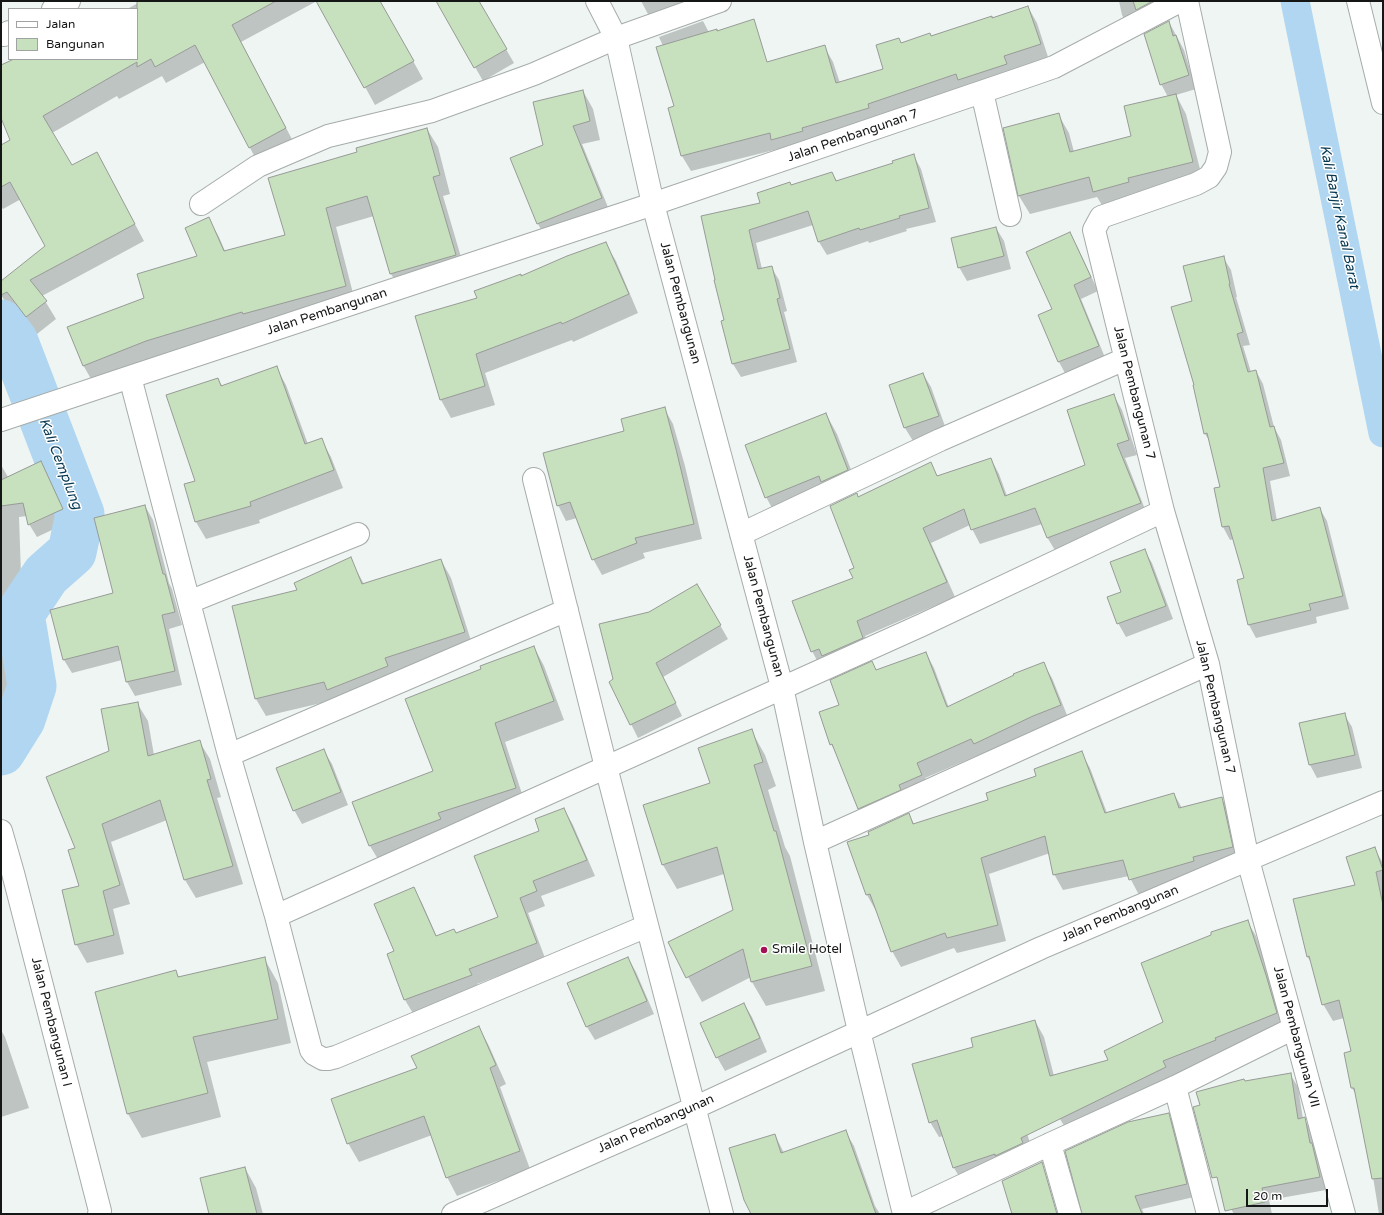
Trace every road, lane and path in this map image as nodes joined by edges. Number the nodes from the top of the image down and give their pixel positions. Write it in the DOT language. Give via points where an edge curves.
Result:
graph roads {
  1 [pos="69,1"];
  2 [pos="597,1"];
  3 [pos="720,1"];
  4 [pos="1180,1"];
  5 [pos="1187,1"];
  6 [pos="1358,1"];
  7 [pos="56,8"];
  8 [pos="616,38"];
  9 [pos="982,92"];
  10 [pos="1383,103"];
  11 [pos="201,204"];
  12 [pos="653,204"];
  13 [pos="1010,215"];
  14 [pos="1125,359"];
  15 [pos="130,376"];
  16 [pos="8,418"];
  17 [pos="534,479"];
  18 [pos="1163,511"];
  19 [pos="358,534"];
  20 [pos="741,534"];
  21 [pos="189,602"];
  22 [pos="567,610"];
  23 [pos="1208,664"];
  24 [pos="782,687"];
  25 [pos="229,754"];
  26 [pos="606,767"];
  27 [pos="1383,802"];
  28 [pos="1,830"];
  29 [pos="814,842"];
  30 [pos="1248,860"];
  31 [pos="276,916"];
  32 [pos="647,926"];
  33 [pos="1294,1028"];
  34 [pos="859,1031"];
  35 [pos="1175,1087"];
  36 [pos="694,1108"];
  37 [pos="1050,1144"];
  38 [pos="102,1213"];
  39 [pos="453,1214"];
  40 [pos="722,1214"];
  41 [pos="904,1214"];
  42 [pos="1070,1214"];
  43 [pos="1208,1214"];
  44 [pos="1344,1214"];
  1 -- 7 [label="street"];
  2 -- 8 [label="street, Jalan Pembangunan"];
  3 -- 8 [label="street"];
  4 -- 9 [label="street, Jalan Pembangunan 7" via="1054,67"];
  5 -- 14 [label="street, Jalan Pembangunan 7" via="1220,152 1216,167 1209,177 1196,184 1101,216 1094,230"];
  6 -- 10 [label="street"];
  8 -- 11 [label="street" via="534,74 432,111 328,136 258,166"];
  8 -- 12 [label="street, Jalan Pembangunan"];
  9 -- 12 [label="street, Jalan Pembangunan 7"];
  9 -- 13 [label="street"];
  12 -- 15 [label="street, Jalan Pembangunan"];
  12 -- 20 [label="street, Jalan Pembangunan"];
  14 -- 18 [label="street, Jalan Pembangunan 7"];
  14 -- 20 [label="street" via="940,440"];
  15 -- 16 [label="street, Jalan Pembangunan"];
  15 -- 21 [label="street"];
  17 -- 22 [label="street"];
  18 -- 23 [label="street, Jalan Pembangunan 7"];
  18 -- 24 [label="street"];
  19 -- 21 [label="street"];
  20 -- 24 [label="street, Jalan Pembangunan"];
  21 -- 25 [label="street"];
  22 -- 25 [label="street"];
  22 -- 26 [label="street"];
  23 -- 29 [label="street"];
  23 -- 30 [label="street, Jalan Pembangunan 7"];
  24 -- 26 [label="street"];
  24 -- 29 [label="street, Jalan Pembangunan"];
  25 -- 31 [label="street"];
  26 -- 31 [label="street"];
  26 -- 32 [label="street"];
  27 -- 30 [label="street, Jalan Pembangunan"];
  28 -- 38 [label="street, Jalan Pembangunan I"];
  29 -- 34 [label="street, Jalan Pembangunan"];
  30 -- 33 [label="street, Jalan Pembangunan VII"];
  30 -- 34 [label="street, Jalan Pembangunan" via="1041,948"];
  31 -- 32 [label="street" via="311,1050 318,1057 328,1059"];
  32 -- 36 [label="street"];
  33 -- 35 [label="street, Jalan Pembangunan"];
  33 -- 44 [label="street, Jalan Pembangunan VII"];
  34 -- 36 [label="street, Jalan Pembangunan"];
  34 -- 41 [label="street, Jalan Pembangunan"];
  35 -- 37 [label="street, Jalan Pembangunan"];
  35 -- 43 [label="street"];
  36 -- 39 [label="street, Jalan Pembangunan"];
  36 -- 40 [label="street"];
  37 -- 41 [label="street, Jalan Pembangunan"];
  37 -- 42 [label="street"];
}
